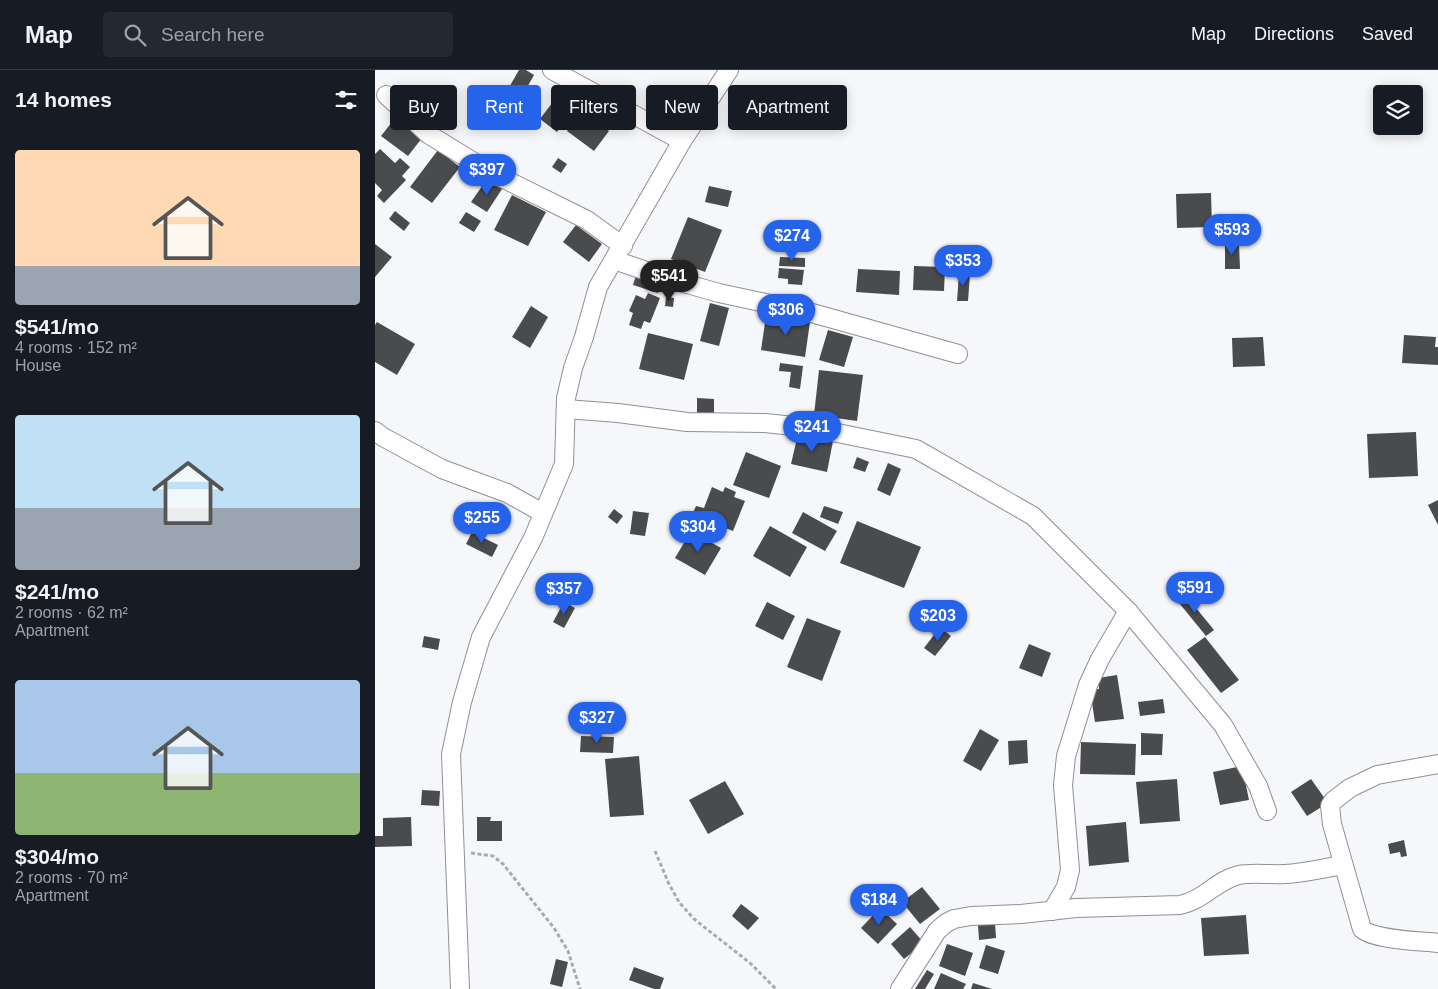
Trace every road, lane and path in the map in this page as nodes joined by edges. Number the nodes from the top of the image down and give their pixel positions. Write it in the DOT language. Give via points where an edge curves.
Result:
graph roads {
  1 [pos="552,70"];
  2 [pos="729,70"];
  3 [pos="386,94"];
  4 [pos="682,141"];
  5 [pos="618,253"];
  6 [pos="958,354"];
  7 [pos="566,408"];
  8 [pos="375,431"];
  9 [pos="543,513"];
  10 [pos="1128,611"];
  11 [pos="1438,764"];
  12 [pos="1267,811"];
  13 [pos="655,851"];
  14 [pos="455,852"];
  15 [pos="1343,865"];
  16 [pos="1052,910"];
  17 [pos="1438,943"];
  18 [pos="459,989"];
  19 [pos="580,989"];
  20 [pos="776,989"];
  21 [pos="900,989"];
  1 -- 4 [label="street"];
  2 -- 4 [label="street"];
  3 -- 5 [label="street" via="427,134 490,172 587,220"];
  4 -- 5 [label="street"];
  5 -- 6 [label="street" via="673,280 812,313"];
  5 -- 7 [label="street" via="598,287 573,368"];
  7 -- 9 [label="street" via="564,464"];
  7 -- 10 [label="street" via="687,422 765,423 813,428 916,449 1033,516"];
  8 -- 9 [label="street" via="442,469 507,493"];
  9 -- 14 [label="street" via="481,637 462,702 451,754"];
  10 -- 12 [label="street" via="1223,725"];
  10 -- 16 [label="street" via="1088,685 1066,756 1063,785 1070,870 1066,887"];
  11 -- 15 [label="street" via="1377,776 1350,788 1333,802 1330,812"];
  13 -- 20 [label="path" via="679,902 694,919 750,962"];
  14 -- 18 [label="street"];
  14 -- 19 [label="path" via="493,856 503,864 554,928 568,951"];
  15 -- 16 [label="street" via="1287,874 1238,875 1192,903 1180,905"];
  15 -- 17 [label="street" via="1356,913 1365,932 1394,939"];
  16 -- 21 [label="street" via="950,920 937,931"];
}
